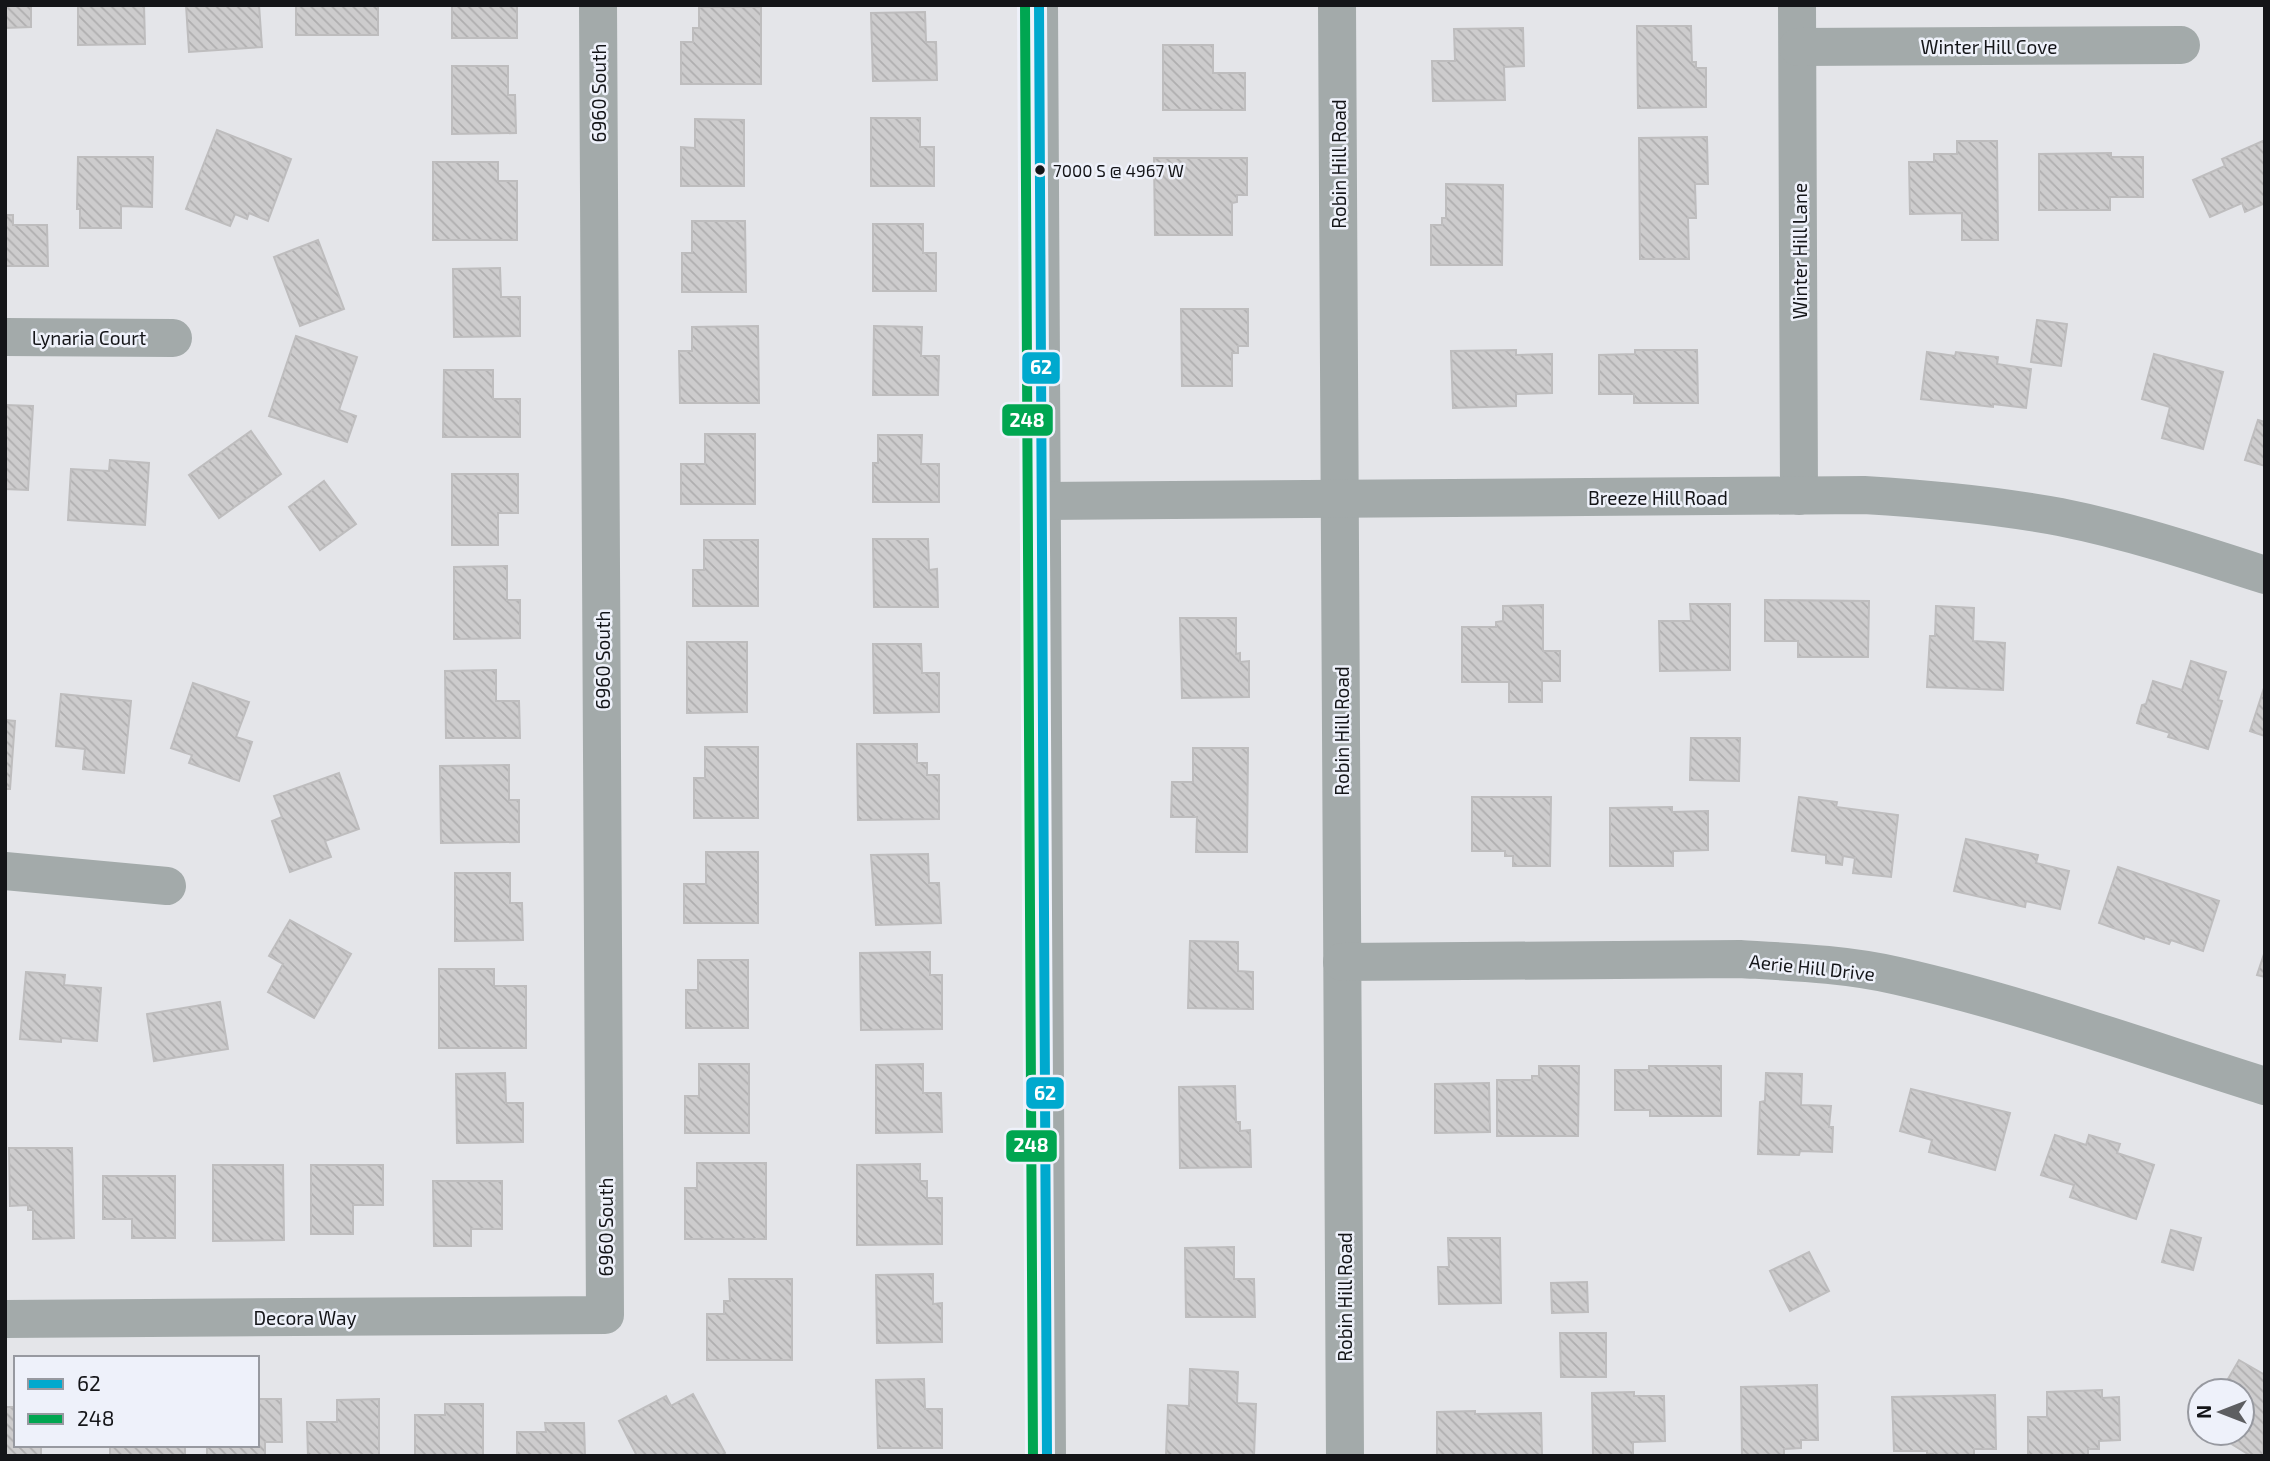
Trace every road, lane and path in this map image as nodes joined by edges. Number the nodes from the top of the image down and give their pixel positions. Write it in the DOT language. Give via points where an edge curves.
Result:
graph roads {
  1 [pos="598,5"];
  2 [pos="1039,5"];
  3 [pos="1337,5"];
  4 [pos="1797,5"];
  5 [pos="2181,45"];
  6 [pos="1798,47"];
  7 [pos="5,337"];
  8 [pos="173,338"];
  9 [pos="1800,496"];
  10 [pos="1340,499"];
  11 [pos="1041,501"];
  12 [pos="2265,575"];
  13 [pos="5,871"];
  14 [pos="167,886"];
  15 [pos="1342,962"];
  16 [pos="2265,1086"];
  17 [pos="605,1315"];
  18 [pos="5,1319"];
  19 [pos="1047,1456"];
  20 [pos="1345,1456"];
  1 -- 17 [label="street, 6960 South"];
  2 -- 11 [label="street"];
  3 -- 10 [label="street, Robin Hill Road"];
  4 -- 6 [label="street, Winter Hill Lane"];
  5 -- 6 [label="street, Winter Hill Cove"];
  6 -- 9 [label="street, Winter Hill Lane"];
  7 -- 8 [label="street, Lynaria Court"];
  9 -- 10 [label="street, Breeze Hill Road"];
  9 -- 12 [label="street, Breeze Hill Road" via="1930,499 2048,515 2125,532"];
  10 -- 11 [label="street, Breeze Hill Road"];
  10 -- 15 [label="street, Robin Hill Road"];
  11 -- 19 [label="street"];
  13 -- 14 [label="street"];
  15 -- 16 [label="street, Aerie Hill Drive" via="1740,959 1802,963 1883,974 2018,1009"];
  15 -- 20 [label="street, Robin Hill Road"];
  17 -- 18 [label="street, Decora Way"];
}
